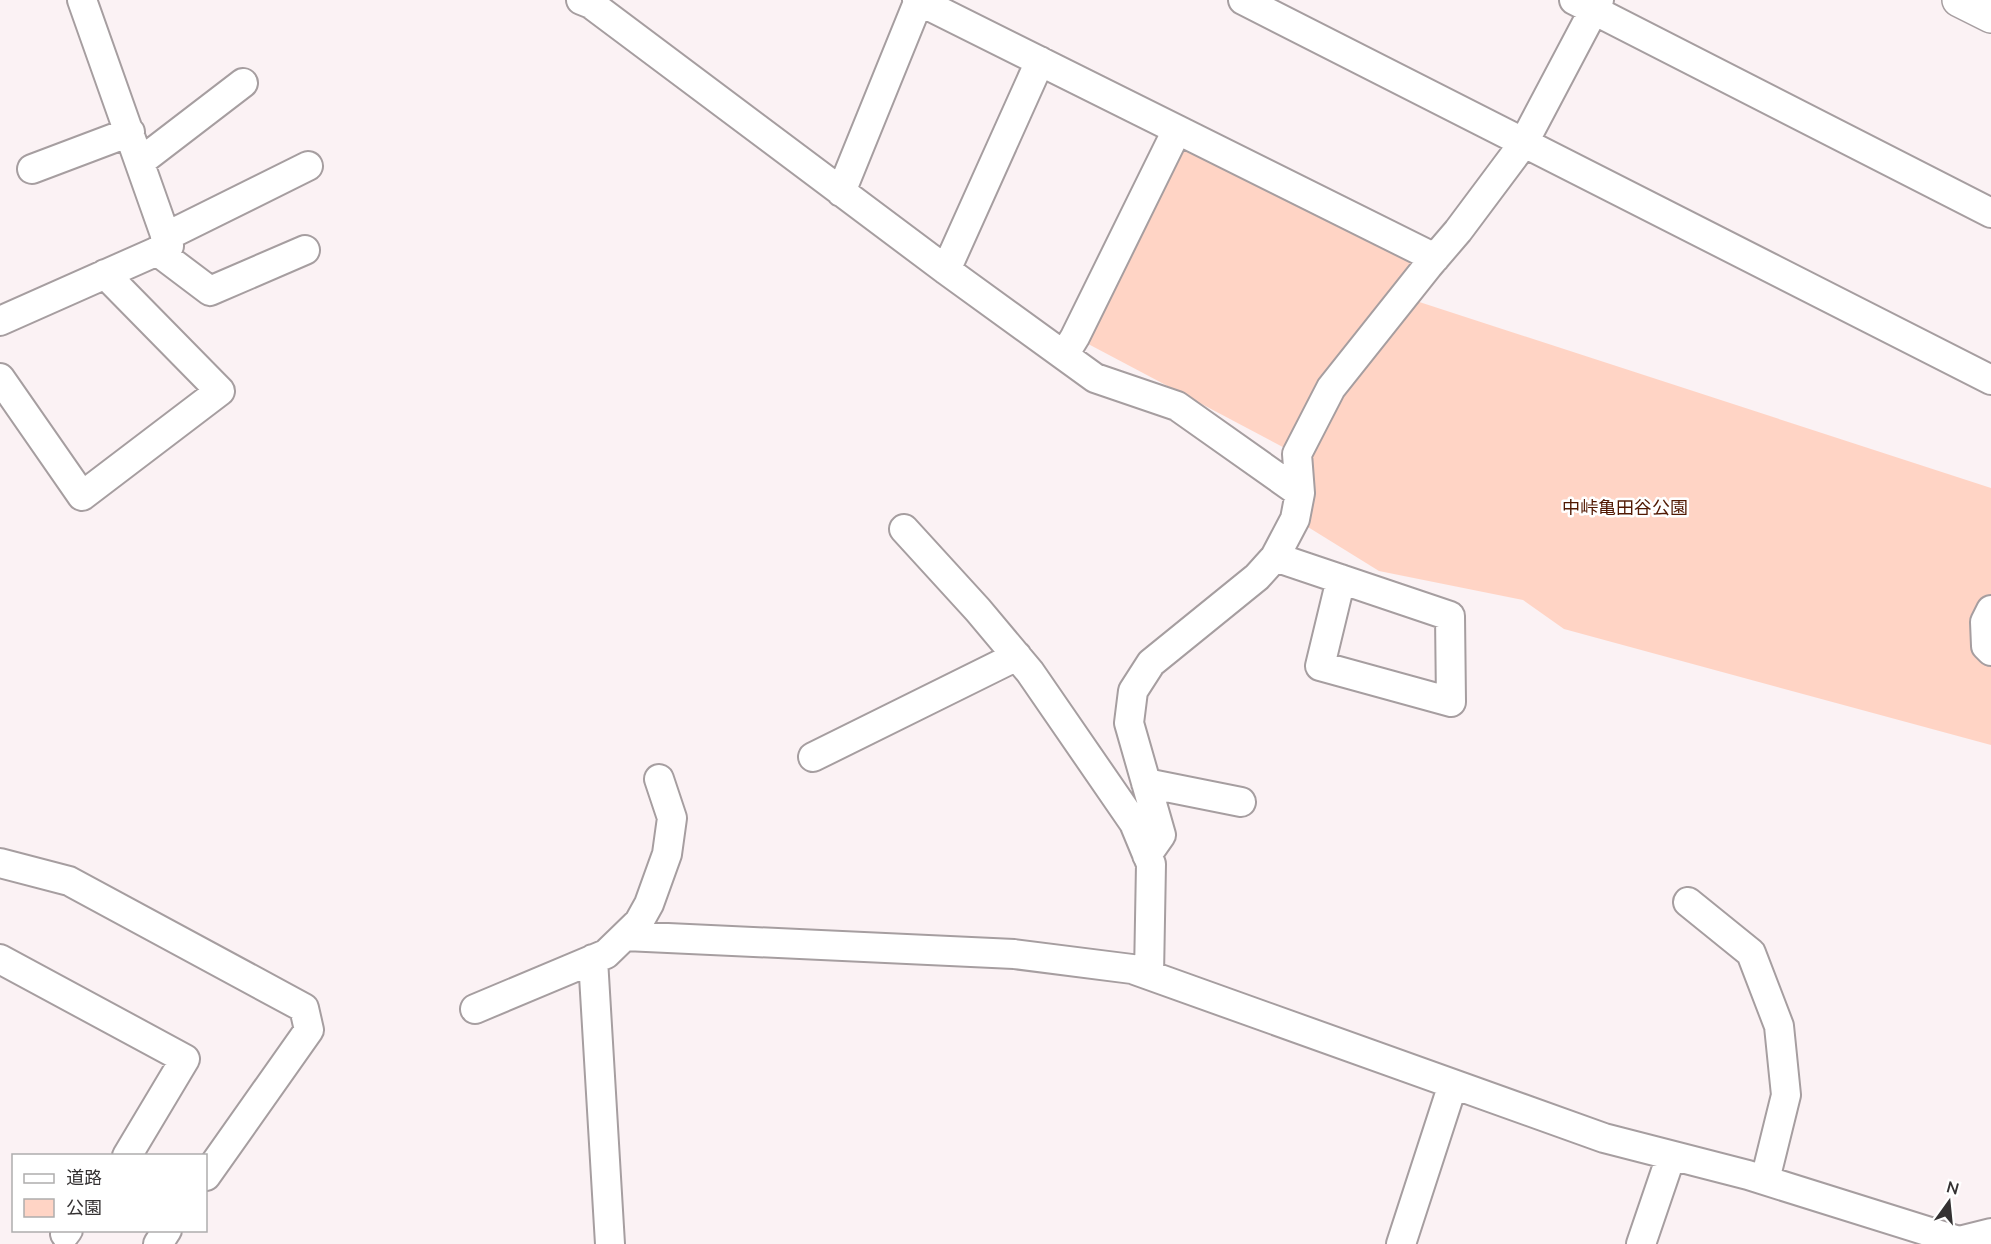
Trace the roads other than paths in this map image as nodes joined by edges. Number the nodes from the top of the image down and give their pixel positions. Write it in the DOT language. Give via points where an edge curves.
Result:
graph roads {
  1 [pos="82,0"];
  2 [pos="581,0"];
  3 [pos="918,0"];
  4 [pos="1243,0"];
  5 [pos="1959,0"];
  6 [pos="1589,3"];
  7 [pos="1991,16"];
  8 [pos="1040,61"];
  9 [pos="243,83"];
  10 [pos="1177,130"];
  11 [pos="130,132"];
  12 [pos="1523,144"];
  13 [pos="140,162"];
  14 [pos="308,166"];
  15 [pos="32,169"];
  16 [pos="842,192"];
  17 [pos="1991,213"];
  18 [pos="161,244"];
  19 [pos="305,250"];
  20 [pos="1435,258"];
  21 [pos="946,270"];
  22 [pos="105,274"];
  23 [pos="0,321"];
  24 [pos="1064,355"];
  25 [pos="0,378"];
  26 [pos="1991,380"];
  27 [pos="1300,494"];
  28 [pos="904,529"];
  29 [pos="1275,556"];
  30 [pos="1341,579"];
  31 [pos="1991,610"];
  32 [pos="1991,651"];
  33 [pos="1017,656"];
  34 [pos="813,757"];
  35 [pos="659,779"];
  36 [pos="1146,783"];
  37 [pos="1242,802"];
  38 [pos="1147,855"];
  39 [pos="3,869"];
  40 [pos="1688,902"];
  41 [pos="625,936"];
  42 [pos="0,959"];
  43 [pos="593,959"];
  44 [pos="1149,975"];
  45 [pos="475,1009"];
  46 [pos="1453,1084"];
  47 [pos="128,1154"];
  48 [pos="1671,1156"];
  49 [pos="207,1175"];
  50 [pos="1765,1180"];
  51 [pos="1991,1233"];
  52 [pos="610,1244"];
  53 [pos="1401,1244"];
  54 [pos="1641,1244"];
  1 -- 11 [label="street"];
  2 -- 16 [label="street"];
  3 -- 8 [label="street"];
  3 -- 16 [label="street"];
  4 -- 12 [label="street"];
  5 -- 7 [label="street"];
  6 -- 12 [label="street"];
  6 -- 17 [label="street"];
  8 -- 10 [label="street"];
  8 -- 21 [label="street"];
  9 -- 13 [label="street"];
  10 -- 20 [label="street"];
  10 -- 24 [label="street"];
  11 -- 13 [label="street"];
  11 -- 15 [label="street"];
  12 -- 20 [label="street"];
  12 -- 26 [label="street"];
  13 -- 18 [label="street"];
  14 -- 18 [label="street"];
  16 -- 21 [label="street"];
  18 -- 19 [label="street" via="210,291"];
  18 -- 22 [label="street"];
  20 -- 27 [label="street" via="1331,388 1297,454"];
  21 -- 24 [label="street"];
  22 -- 23 [label="street"];
  22 -- 25 [label="street" via="220,391 82,496"];
  24 -- 27 [label="street" via="1095,378 1177,406"];
  27 -- 29 [label="street" via="1295,519"];
  28 -- 33 [label="street"];
  29 -- 30 [label="street"];
  29 -- 36 [label="street" via="1257,577 1151,663 1133,691 1129,723"];
  30 -- 30 [label="street" via="1450,616 1451,702 1320,666"];
  31 -- 32 [label="street" via="1985,622 1986,646"];
  33 -- 34 [label="street"];
  33 -- 38 [label="street" via="1134,823"];
  35 -- 41 [label="street" via="672,818 667,854 649,904"];
  36 -- 37 [label="street"];
  36 -- 38 [label="street" via="1161,835"];
  38 -- 44 [label="street"];
  39 -- 49 [label="street" via="69,880 304,1008 309,1030"];
  40 -- 50 [label="street" via="1751,953 1779,1026 1786,1095"];
  41 -- 43 [label="street" via="606,954"];
  41 -- 44 [label="street" via="1014,954 1132,969"];
  42 -- 47 [label="street" via="185,1059"];
  43 -- 45 [label="street"];
  43 -- 52 [label="street"];
  44 -- 46 [label="street"];
  46 -- 48 [label="street" via="1604,1138"];
  46 -- 53 [label="street"];
  48 -- 50 [label="street"];
  48 -- 54 [label="street"];
  50 -- 51 [label="street" via="1959,1241"];
}
